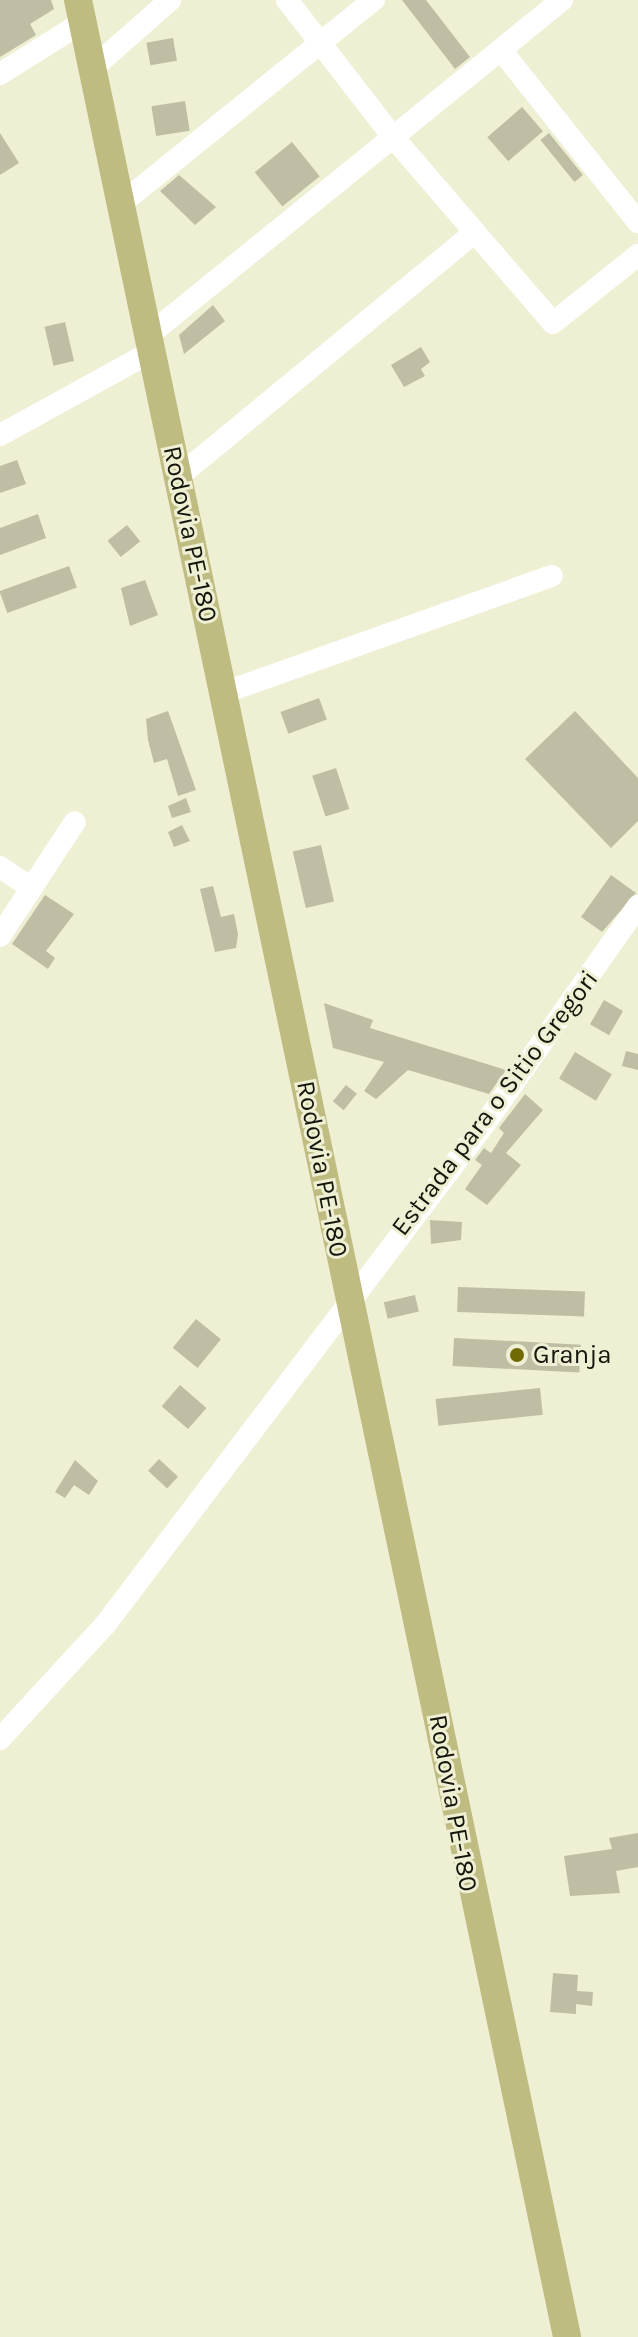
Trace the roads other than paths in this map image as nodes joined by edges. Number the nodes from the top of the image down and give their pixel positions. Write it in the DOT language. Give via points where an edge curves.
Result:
graph roads {
  1 [pos="170,0"];
  2 [pos="287,0"];
  3 [pos="374,0"];
  4 [pos="562,0"];
  5 [pos="80,11"];
  6 [pos="321,44"];
  7 [pos="501,50"];
  8 [pos="93,68"];
  9 [pos="0,74"];
  10 [pos="393,137"];
  11 [pos="122,203"];
  12 [pos="638,222"];
  13 [pos="475,232"];
  14 [pos="638,255"];
  15 [pos="151,343"];
  16 [pos="0,435"];
  17 [pos="178,477"];
  18 [pos="552,576"];
  19 [pos="223,693"];
  20 [pos="75,822"];
  21 [pos="0,867"];
  22 [pos="31,888"];
  23 [pos="638,906"];
  24 [pos="0,936"];
  25 [pos="627,940"];
  26 [pos="348,1298"];
  27 [pos="0,1739"];
  28 [pos="567,2337"];
  1 -- 8 [label="street"];
  2 -- 6 [label="street"];
  3 -- 6 [label="street"];
  4 -- 7 [label="street"];
  5 -- 8 [label="main road, Rodovia PE-180"];
  5 -- 9 [label="street"];
  6 -- 10 [label="street"];
  6 -- 11 [label="street"];
  7 -- 10 [label="street"];
  7 -- 12 [label="street"];
  8 -- 11 [label="main road, Rodovia PE-180"];
  10 -- 13 [label="street"];
  10 -- 15 [label="street"];
  11 -- 15 [label="main road, Rodovia PE-180"];
  13 -- 14 [label="street" via="553,323"];
  13 -- 17 [label="street"];
  15 -- 16 [label="street"];
  15 -- 17 [label="main road, Rodovia PE-180"];
  17 -- 19 [label="main road, Rodovia PE-180"];
  18 -- 19 [label="street"];
  19 -- 26 [label="main road, Rodovia PE-180"];
  20 -- 22 [label="street"];
  21 -- 22 [label="street"];
  22 -- 24 [label="street"];
  23 -- 25 [label="street, Estrada para o Sitio Gregori"];
  25 -- 26 [label="street, Estrada para o Sitio Gregori"];
  26 -- 27 [label="street, Estrada para o Sitio Gregori" via="105,1625"];
  26 -- 28 [label="main road, Rodovia PE-180"];
}
